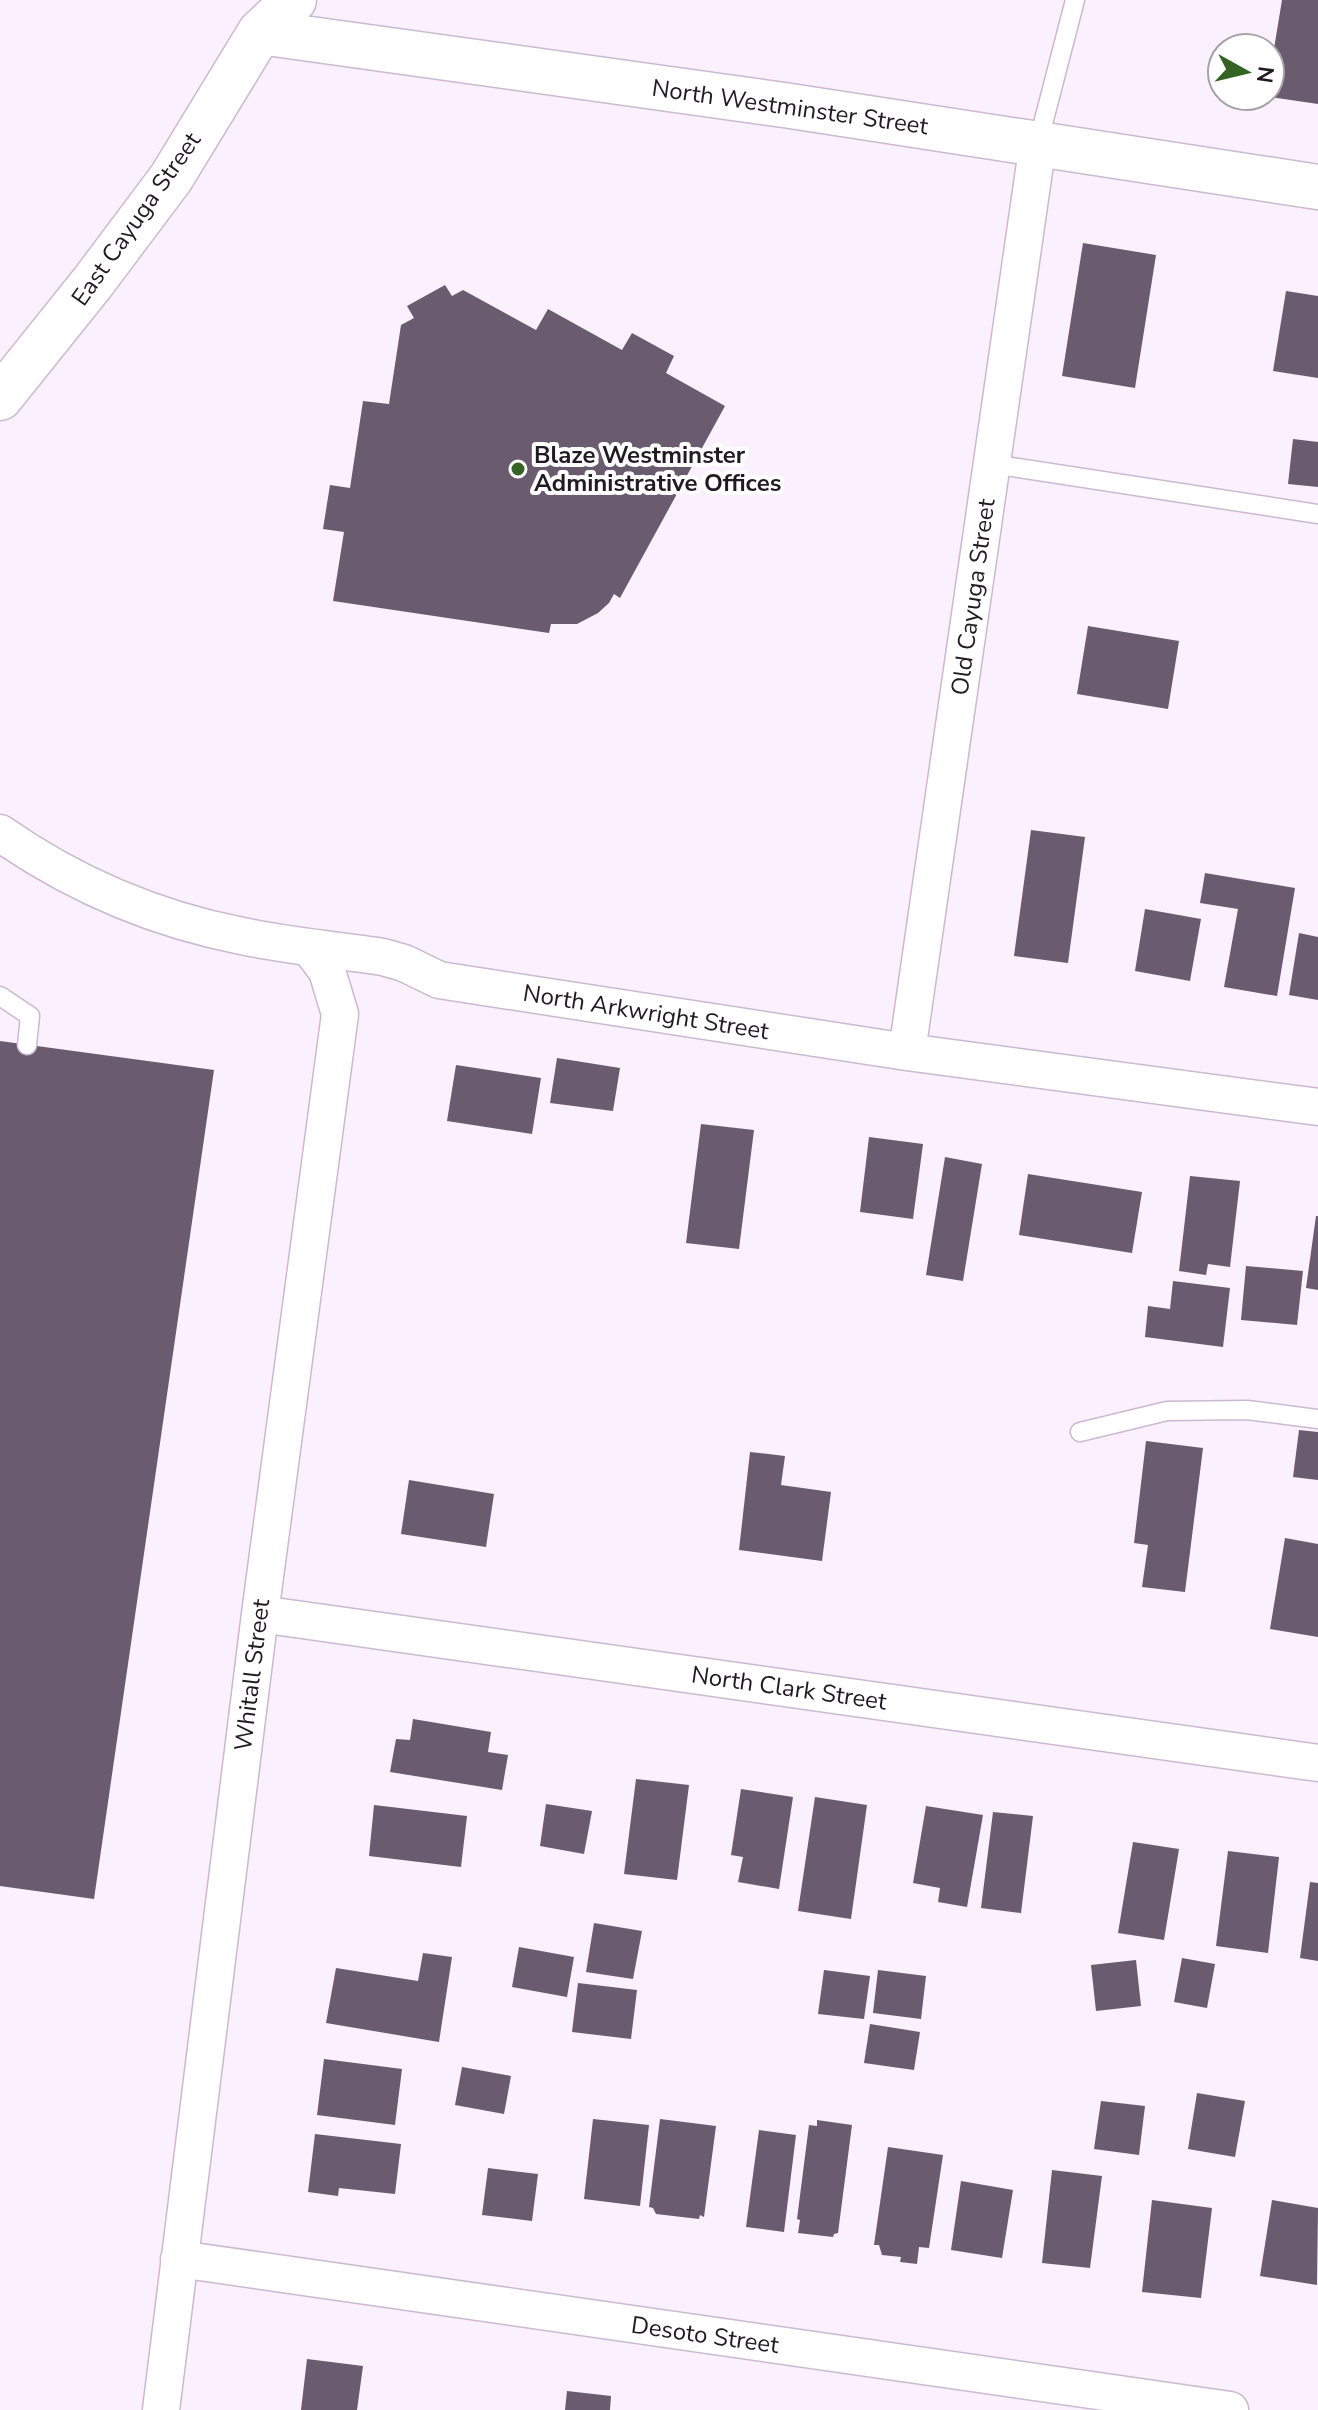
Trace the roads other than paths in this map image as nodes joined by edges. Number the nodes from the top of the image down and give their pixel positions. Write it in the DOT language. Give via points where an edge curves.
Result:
graph roads {
  1 [pos="294,0"];
  2 [pos="1075,0"];
  3 [pos="262,16"];
  4 [pos="1038,143"];
  5 [pos="1318,187"];
  6 [pos="0,398"];
  7 [pos="992,464"];
  8 [pos="1318,514"];
  9 [pos="0,833"];
  10 [pos="309,947"];
  11 [pos="0,996"];
  12 [pos="27,1045"];
  13 [pos="907,1052"];
  14 [pos="1318,1107"];
  15 [pos="1318,1419"];
  16 [pos="1080,1432"];
  17 [pos="260,1614"];
  18 [pos="1318,1763"];
  19 [pos="179,2259"];
  20 [pos="161,2410"];
  21 [pos="1230,2410"];
  1 -- 3 [label="street, East Cayuga Street"];
  2 -- 4 [label="lane"];
  3 -- 4 [label="street, North Westminster Street"];
  3 -- 6 [label="street, East Cayuga Street" via="171,178"];
  4 -- 5 [label="street, North Westminster Street"];
  4 -- 7 [label="street, Old Cayuga Street"];
  7 -- 8 [label="lane"];
  7 -- 13 [label="street, Old Cayuga Street"];
  9 -- 10 [label="street, North Arkwright Street" via="39,860 109,895 173,919"];
  10 -- 13 [label="street, North Arkwright Street" via="383,957 439,980"];
  10 -- 17 [label="street, Whitall Street" via="327,971 340,1014"];
  11 -- 12 [label="lane" via="30,1016"];
  13 -- 14 [label="street, North Arkwright Street"];
  15 -- 16 [label="lane" via="1247,1410 1167,1411"];
  17 -- 18 [label="street, North Clark Street"];
  17 -- 19 [label="street, Whitall Street"];
  19 -- 20 [label="street, Whitall Street"];
  19 -- 21 [label="street, Desoto Street"];
}
